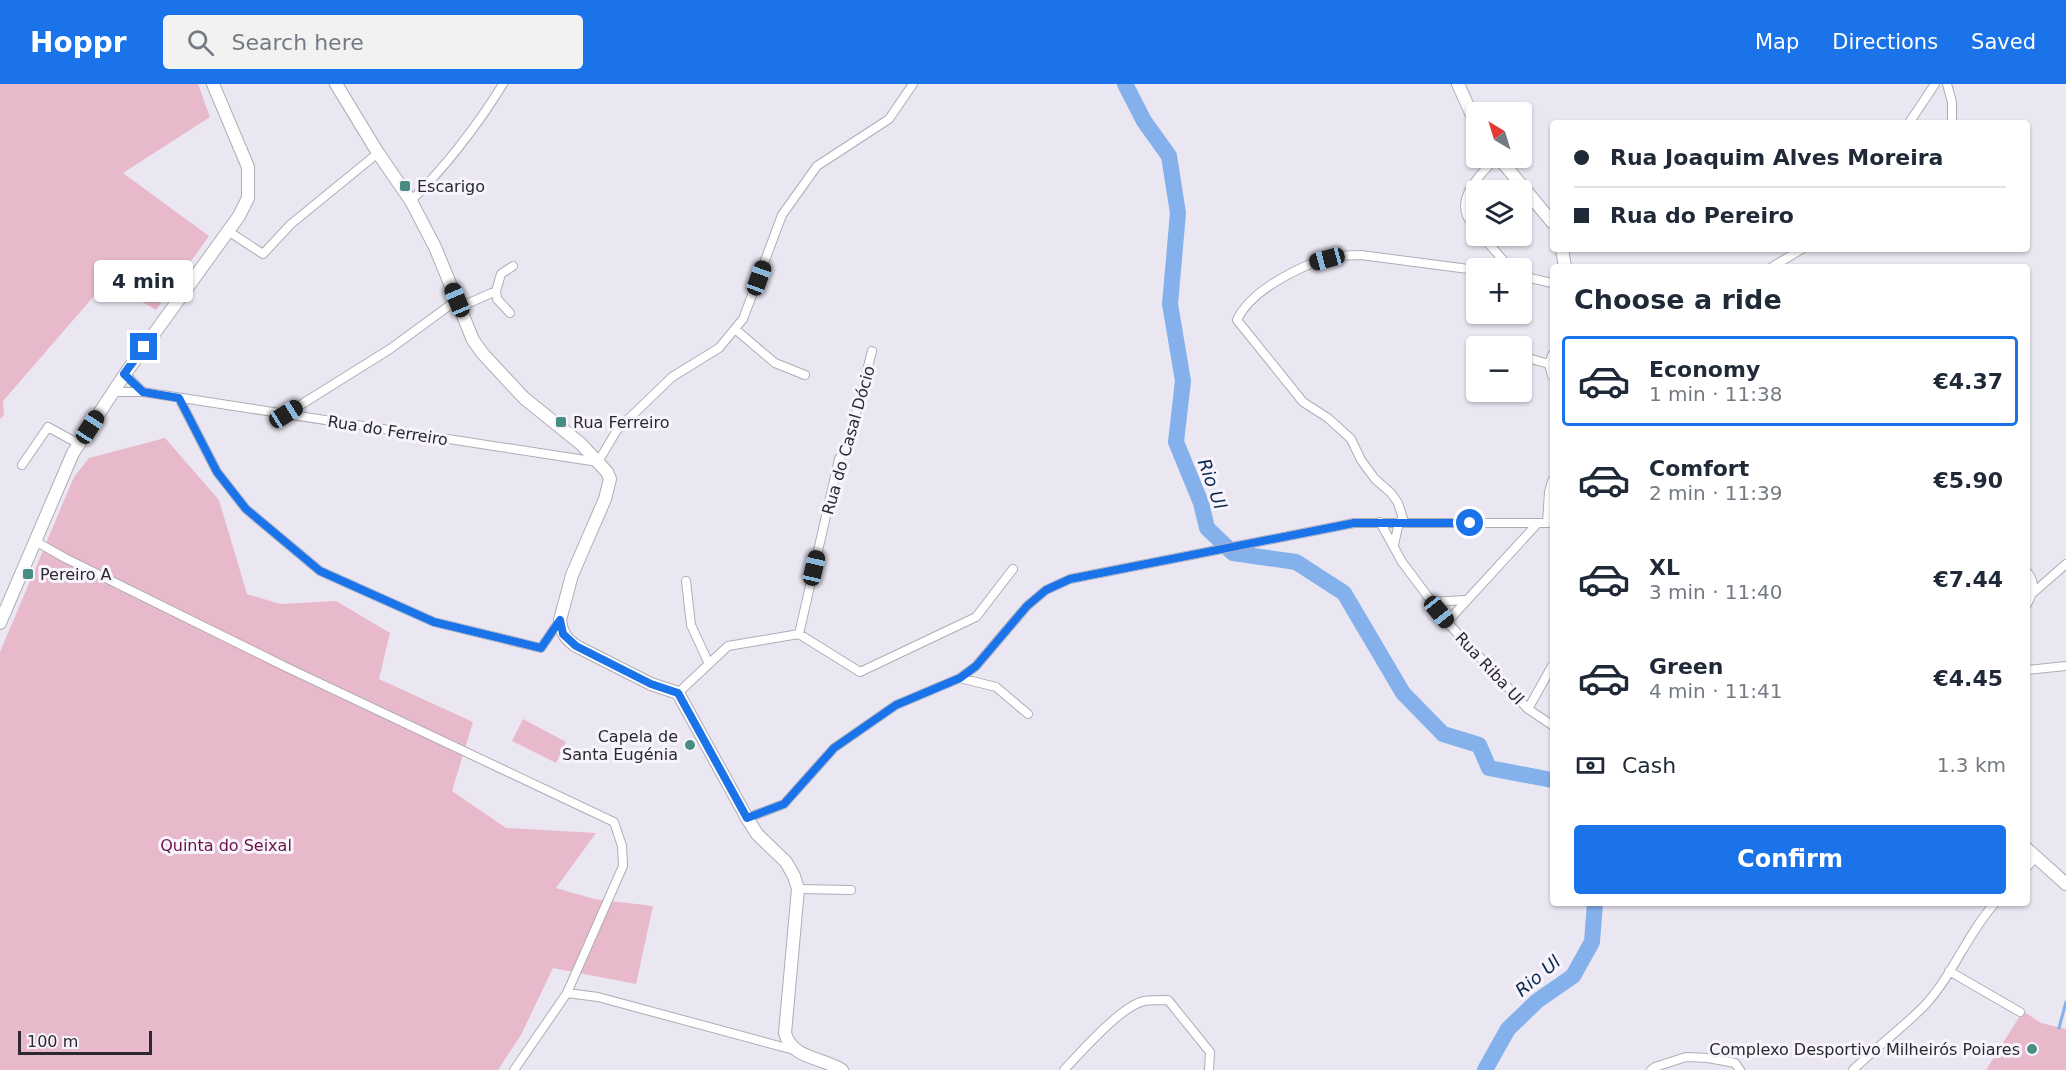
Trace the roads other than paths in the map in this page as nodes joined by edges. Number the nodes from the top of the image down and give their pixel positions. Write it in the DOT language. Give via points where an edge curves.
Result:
graph roads {
  1 [pos="213,84"];
  2 [pos="336,84"];
  3 [pos="503,84"];
  4 [pos="913,84"];
  5 [pos="1458,84"];
  6 [pos="1935,84"];
  7 [pos="1947,84"];
  8 [pos="1466,102"];
  9 [pos="1911,120"];
  10 [pos="1952,120"];
  11 [pos="378,153"];
  12 [pos="1488,168"];
  13 [pos="1506,168"];
  14 [pos="1478,180"];
  15 [pos="411,201"];
  16 [pos="1550,220"];
  17 [pos="228,231"];
  18 [pos="1491,246"];
  19 [pos="1797,252"];
  20 [pos="1501,258"];
  21 [pos="1777,264"];
  22 [pos="513,266"];
  23 [pos="1466,269"];
  24 [pos="1532,278"];
  25 [pos="1550,283"];
  26 [pos="496,291"];
  27 [pos="458,304"];
  28 [pos="510,313"];
  29 [pos="735,329"];
  30 [pos="872,351"];
  31 [pos="1532,357"];
  32 [pos="1550,359"];
  33 [pos="124,374"];
  34 [pos="805,375"];
  35 [pos="113,392"];
  36 [pos="143,392"];
  37 [pos="179,398"];
  38 [pos="286,414"];
  39 [pos="79,444"];
  40 [pos="598,462"];
  41 [pos="22,465"];
  42 [pos="1550,488"];
  43 [pos="1380,522"];
  44 [pos="1401,522"];
  45 [pos="1550,523"];
  46 [pos="1537,524"];
  47 [pos="35,541"];
  48 [pos="1394,545"];
  49 [pos="2066,564"];
  50 [pos="1013,569"];
  51 [pos="2030,575"];
  52 [pos="686,581"];
  53 [pos="2034,592"];
  54 [pos="2030,599"];
  55 [pos="1465,600"];
  56 [pos="1431,602"];
  57 [pos="560,620"];
  58 [pos="1447,622"];
  59 [pos="0,623"];
  60 [pos="799,634"];
  61 [pos="710,664"];
  62 [pos="2066,666"];
  63 [pos="1550,670"];
  64 [pos="2030,670"];
  65 [pos="960,678"];
  66 [pos="678,693"];
  67 [pos="1528,709"];
  68 [pos="1028,714"];
  69 [pos="1550,724"];
  70 [pos="747,818"];
  71 [pos="2030,852"];
  72 [pos="2036,857"];
  73 [pos="2030,864"];
  74 [pos="2066,884"];
  75 [pos="798,889"];
  76 [pos="851,890"];
  77 [pos="1992,906"];
  78 [pos="1949,971"];
  79 [pos="567,993"];
  80 [pos="2020,1012"];
  81 [pos="794,1050"];
  82 [pos="514,1070"];
  83 [pos="842,1070"];
  84 [pos="1064,1070"];
  85 [pos="1209,1070"];
  86 [pos="1651,1070"];
  87 [pos="1740,1070"];
  88 [pos="1853,1070"];
  1 -- 17 [label="street" via="248,168 248,198"];
  2 -- 11 [label="street"];
  3 -- 15 [label="street" via="484,115 432,181"];
  4 -- 29 [label="street" via="889,119 817,166 811,174 782,215 743,319"];
  5 -- 8 [label="street"];
  6 -- 9 [label="street"];
  7 -- 10 [label="street"];
  11 -- 15 [label="street"];
  11 -- 17 [label="street" via="291,224 263,254"];
  12 -- 14 [label="street"];
  13 -- 16 [label="street"];
  15 -- 27 [label="street"];
  17 -- 33 [label="street"];
  18 -- 20 [label="street"];
  19 -- 21 [label="street"];
  22 -- 26 [label="street" via="501,274"];
  23 -- 44 [label="street" via="1343,255 1312,263 1270,286 1242,308 1237,320 1303,402 1351,439 1361,460 1398,503"];
  24 -- 25 [label="street"];
  26 -- 27 [label="street"];
  26 -- 28 [label="street" via="497,299"];
  27 -- 38 [label="street"];
  27 -- 40 [label="street" via="473,340 495,369"];
  29 -- 34 [label="street" via="776,363"];
  29 -- 40 [label="street" via="719,348 672,377 617,430"];
  30 -- 60 [label="street, Rua do Casal Dócio" via="847,447 839,459"];
  31 -- 32 [label="street"];
  33 -- 35 [label="street"];
  33 -- 36 [label="street"];
  35 -- 36 [label="street, Rua do Ferreiro"];
  35 -- 39 [label="street"];
  36 -- 37 [label="street, Rua do Ferreiro"];
  37 -- 38 [label="street, Rua do Ferreiro"];
  37 -- 57 [label="street" via="217,472 246,509 320,571 434,622 541,648"];
  38 -- 40 [label="street, Rua do Ferreiro"];
  39 -- 41 [label="street" via="48,427"];
  39 -- 47 [label="street"];
  40 -- 57 [label="street" via="607,472 609,485 572,575"];
  42 -- 45 [label="street"];
  43 -- 44 [label="street"];
  43 -- 48 [label="street, Rua Riba Ul"];
  43 -- 65 [label="street" via="1354,523 1070,579 1046,590 1027,606 976,666"];
  44 -- 46 [label="street"];
  44 -- 48 [label="street"];
  45 -- 46 [label="street"];
  46 -- 55 [label="street"];
  47 -- 59 [label="street"];
  47 -- 79 [label="street" via="277,663 614,822 622,846 623,866"];
  48 -- 56 [label="street, Rua Riba Ul"];
  49 -- 53 [label="street"];
  50 -- 60 [label="street" via="976,617 860,672"];
  51 -- 53 [label="street"];
  52 -- 61 [label="street" via="691,626"];
  53 -- 54 [label="street"];
  55 -- 56 [label="street"];
  55 -- 58 [label="street"];
  56 -- 58 [label="street, Rua Riba Ul"];
  57 -- 66 [label="street" via="563,634 576,646 651,684"];
  58 -- 67 [label="street, Rua Riba Ul"];
  60 -- 61 [label="street" via="728,646"];
  61 -- 66 [label="street"];
  62 -- 64 [label="street"];
  63 -- 67 [label="street"];
  65 -- 68 [label="street" via="996,687"];
  65 -- 70 [label="street" via="896,705 834,748 784,804"];
  66 -- 70 [label="street"];
  67 -- 69 [label="street, Rua Riba Ul"];
  70 -- 75 [label="street" via="757,834 786,862"];
  71 -- 72 [label="street"];
  72 -- 73 [label="street"];
  72 -- 74 [label="street"];
  75 -- 76 [label="street"];
  75 -- 81 [label="street" via="785,1026 787,1040"];
  77 -- 78 [label="street"];
  78 -- 80 [label="street"];
  78 -- 88 [label="street" via="1924,1005"];
  79 -- 81 [label="street" via="598,997"];
  79 -- 82 [label="street"];
  81 -- 83 [label="street"];
  84 -- 85 [label="street" via="1121,1014 1142,1001 1168,1000 1210,1052"];
  86 -- 87 [label="street" via="1686,1057 1735,1063"];
}
